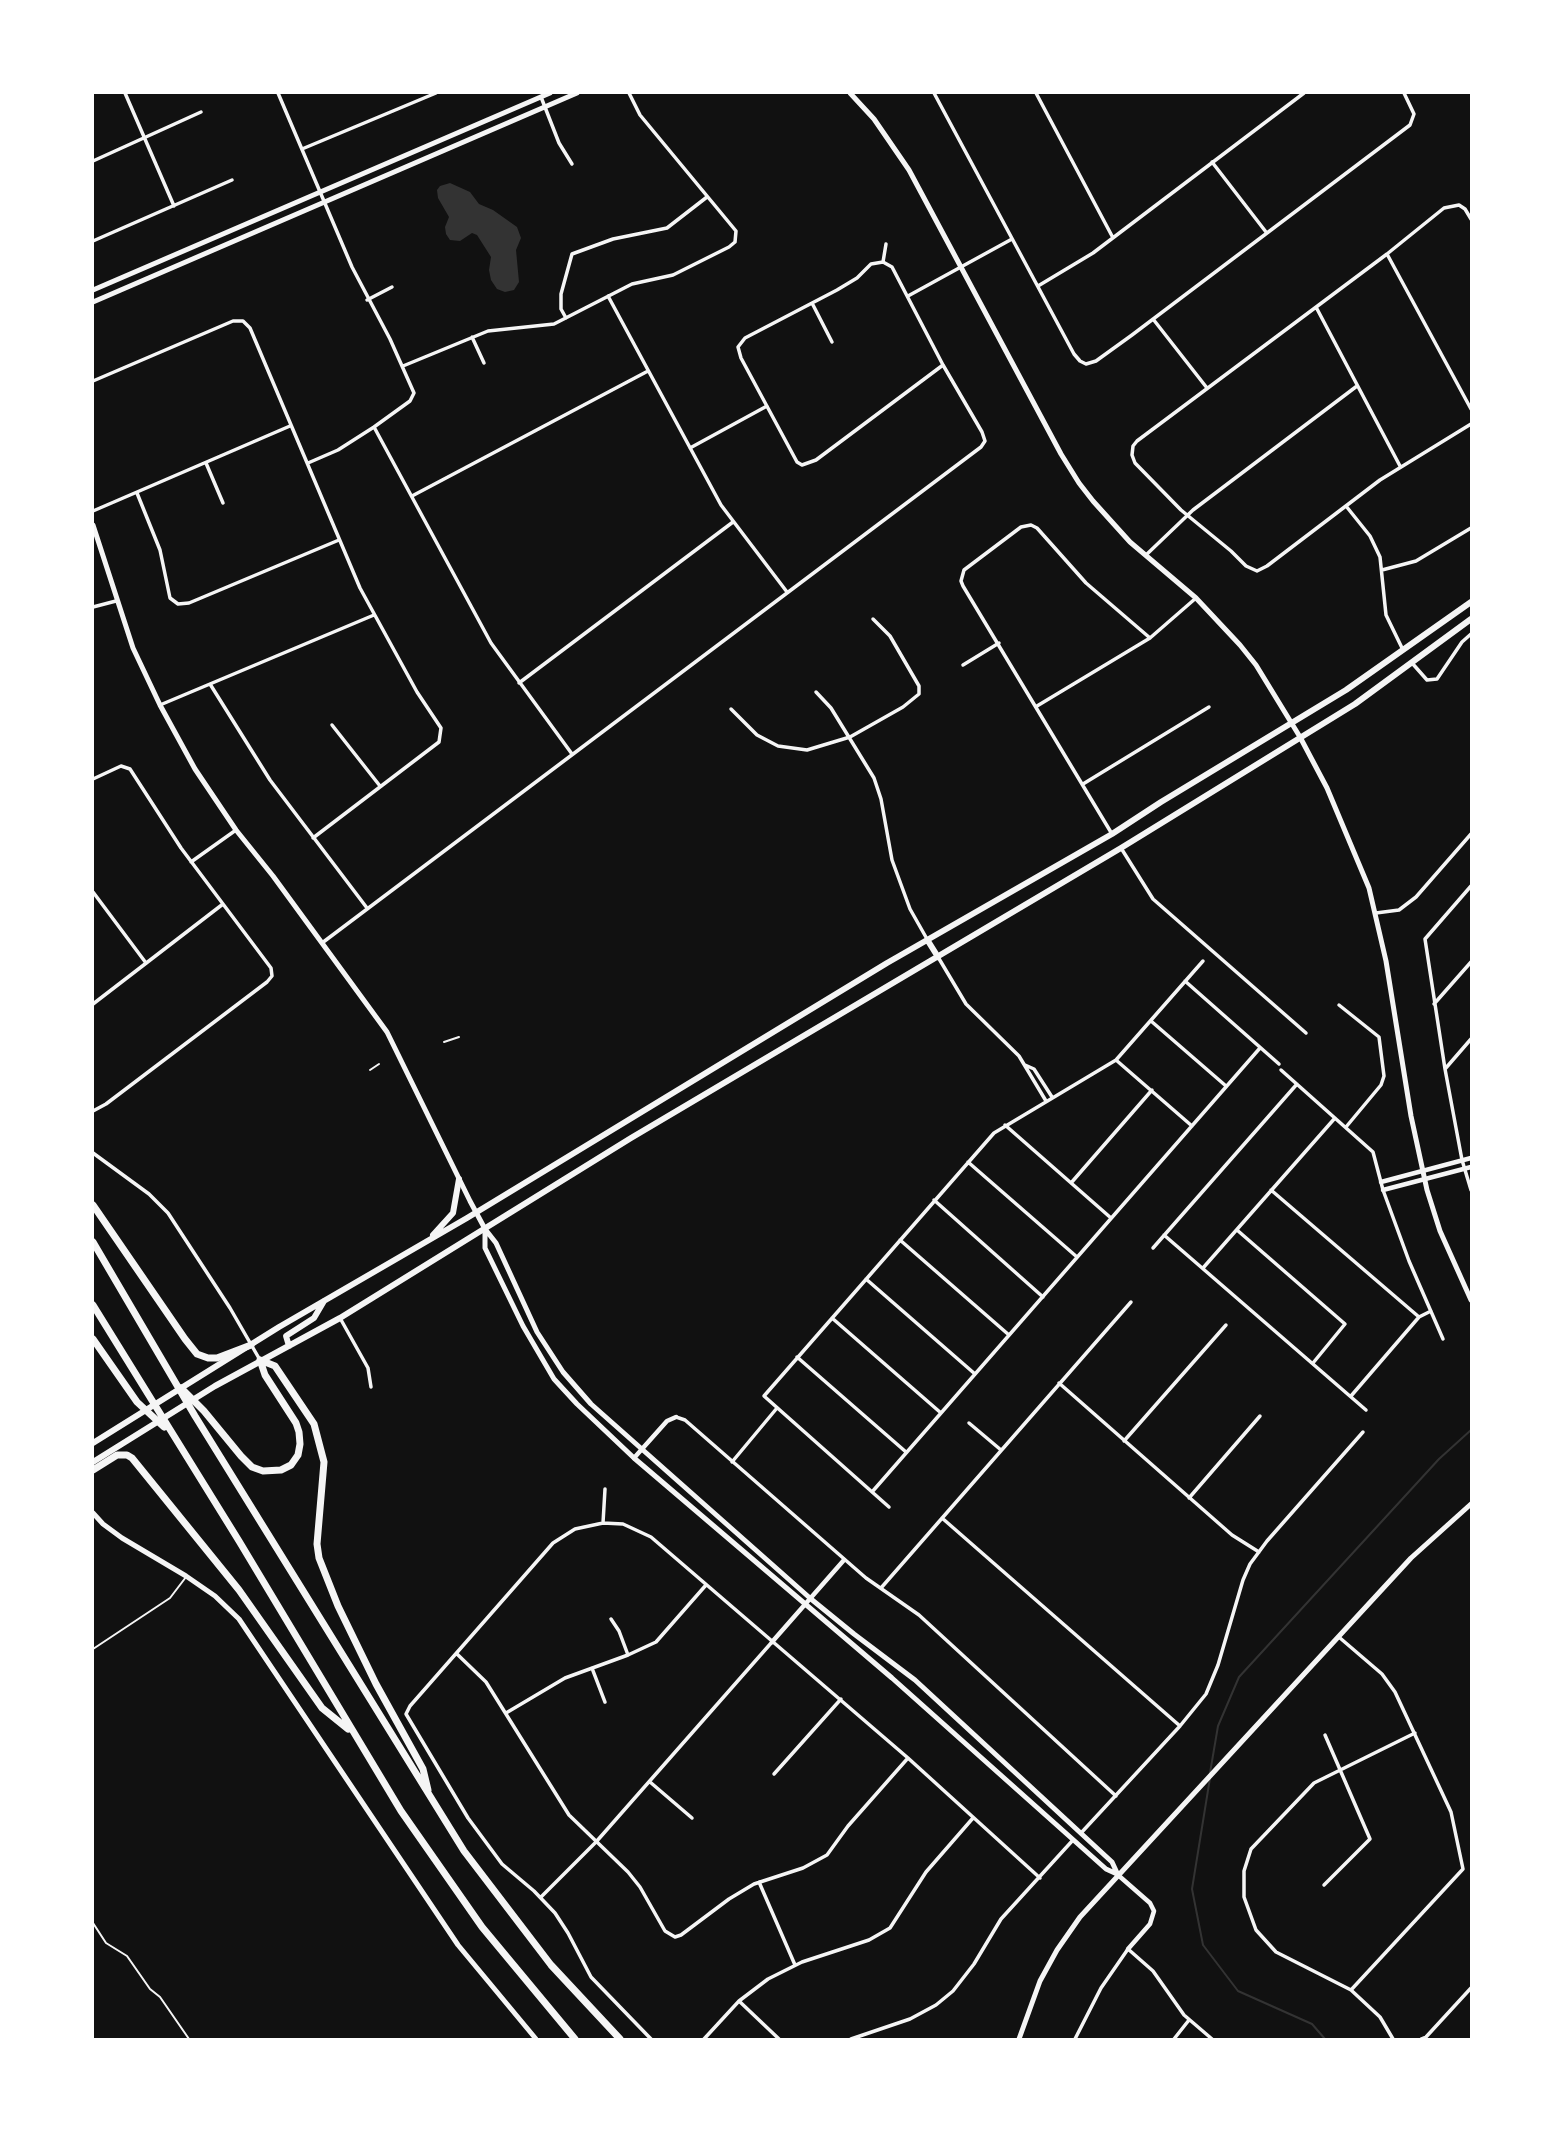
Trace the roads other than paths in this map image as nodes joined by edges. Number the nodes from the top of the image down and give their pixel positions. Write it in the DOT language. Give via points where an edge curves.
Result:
graph roads {
  1 [pos="125,93"];
  2 [pos="278,93"];
  3 [pos="436,93"];
  4 [pos="550,93"];
  5 [pos="577,93"];
  6 [pos="629,93"];
  7 [pos="850,93"];
  8 [pos="934,93"];
  9 [pos="1036,93"];
  10 [pos="1304,93"];
  11 [pos="1404,93"];
  12 [pos="541,97"];
  13 [pos="545,106"];
  14 [pos="201,112"];
  15 [pos="145,138"];
  16 [pos="302,149"];
  17 [pos="93,161"];
  18 [pos="1212,162"];
  19 [pos="572,164"];
  20 [pos="232,180"];
  21 [pos="321,192"];
  22 [pos="707,197"];
  23 [pos="326,202"];
  24 [pos="174,206"];
  25 [pos="1471,219"];
  26 [pos="1266,232"];
  27 [pos="1112,236"];
  28 [pos="1012,239"];
  29 [pos="93,241"];
  30 [pos="886,244"];
  31 [pos="1387,254"];
  32 [pos="883,262"];
  33 [pos="961,267"];
  34 [pos="1038,286"];
  35 [pos="392,287"];
  36 [pos="93,290"];
  37 [pos="608,296"];
  38 [pos="908,296"];
  39 [pos="368,300"];
  40 [pos="93,302"];
  41 [pos="812,303"];
  42 [pos="1316,307"];
  43 [pos="566,318"];
  44 [pos="1153,319"];
  45 [pos="472,337"];
  46 [pos="832,342"];
  47 [pos="484,363"];
  48 [pos="943,365"];
  49 [pos="403,366"];
  50 [pos="648,371"];
  51 [pos="93,380"];
  52 [pos="1357,386"];
  53 [pos="1207,388"];
  54 [pos="767,406"];
  55 [pos="1471,409"];
  56 [pos="1471,424"];
  57 [pos="290,426"];
  58 [pos="374,427"];
  59 [pos="690,448"];
  60 [pos="206,463"];
  61 [pos="308,463"];
  62 [pos="1400,467"];
  63 [pos="137,493"];
  64 [pos="412,496"];
  65 [pos="223,503"];
  66 [pos="1346,506"];
  67 [pos="93,511"];
  68 [pos="1187,515"];
  69 [pos="733,522"];
  70 [pos="93,525"];
  71 [pos="1471,528"];
  72 [pos="339,540"];
  73 [pos="1145,556"];
  74 [pos="1382,570"];
  75 [pos="787,592"];
  76 [pos="1196,598"];
  77 [pos="116,601"];
  78 [pos="1471,602"];
  79 [pos="93,607"];
  80 [pos="374,615"];
  81 [pos="873,619"];
  82 [pos="1471,620"];
  83 [pos="1471,634"];
  84 [pos="1150,638"];
  85 [pos="999,643"];
  86 [pos="1403,650"];
  87 [pos="1412,663"];
  88 [pos="963,665"];
  89 [pos="519,683"];
  90 [pos="210,684"];
  91 [pos="816,692"];
  92 [pos="160,705"];
  93 [pos="1037,706"];
  94 [pos="1209,707"];
  95 [pos="732,709"];
  96 [pos="1290,722"];
  97 [pos="332,724"];
  98 [pos="850,737"];
  99 [pos="1300,737"];
  100 [pos="572,754"];
  101 [pos="93,779"];
  102 [pos="1083,784"];
  103 [pos="381,787"];
  104 [pos="236,830"];
  105 [pos="1112,834"];
  106 [pos="1471,834"];
  107 [pos="313,838"];
  108 [pos="1121,848"];
  109 [pos="191,862"];
  110 [pos="1471,886"];
  111 [pos="93,892"];
  112 [pos="223,904"];
  113 [pos="367,908"];
  114 [pos="1376,913"];
  115 [pos="928,941"];
  116 [pos="321,943"];
  117 [pos="938,957"];
  118 [pos="1203,961"];
  119 [pos="1471,962"];
  120 [pos="146,963"];
  121 [pos="1185,981"];
  122 [pos="93,1004"];
  123 [pos="1434,1004"];
  124 [pos="1339,1005"];
  125 [pos="1151,1021"];
  126 [pos="1306,1034"];
  127 [pos="459,1037"];
  128 [pos="1471,1039"];
  129 [pos="444,1042"];
  130 [pos="1260,1048"];
  131 [pos="1116,1060"];
  132 [pos="379,1064"];
  133 [pos="1023,1064"];
  134 [pos="1279,1064"];
  135 [pos="1445,1069"];
  136 [pos="370,1070"];
  137 [pos="1281,1070"];
  138 [pos="1297,1084"];
  139 [pos="685,1085"];
  140 [pos="1226,1086"];
  141 [pos="1152,1090"];
  142 [pos="1052,1097"];
  143 [pos="694,1100"];
  144 [pos="1045,1101"];
  145 [pos="93,1111"];
  146 [pos="1335,1118"];
  147 [pos="1005,1125"];
  148 [pos="1192,1126"];
  149 [pos="1346,1127"];
  150 [pos="93,1153"];
  151 [pos="1471,1158"];
  152 [pos="1462,1160"];
  153 [pos="968,1162"];
  154 [pos="1471,1167"];
  155 [pos="1465,1169"];
  156 [pos="1424,1175"];
  157 [pos="459,1179"];
  158 [pos="1381,1182"];
  159 [pos="1071,1183"];
  160 [pos="1271,1190"];
  161 [pos="1383,1190"];
  162 [pos="1471,1191"];
  163 [pos="934,1200"];
  164 [pos="93,1205"];
  165 [pos="476,1213"];
  166 [pos="1111,1218"];
  167 [pos="485,1229"];
  168 [pos="1237,1230"];
  169 [pos="1164,1235"];
  170 [pos="427,1240"];
  171 [pos="900,1240"];
  172 [pos="93,1242"];
  173 [pos="1153,1248"];
  174 [pos="1077,1257"];
  175 [pos="1203,1268"];
  176 [pos="866,1279"];
  177 [pos="1042,1297"];
  178 [pos="1471,1300"];
  179 [pos="324,1301"];
  180 [pos="1131,1302"];
  181 [pos="93,1306"];
  182 [pos="1431,1311"];
  183 [pos="1419,1317"];
  184 [pos="340,1318"];
  185 [pos="832,1318"];
  186 [pos="1226,1325"];
  187 [pos="1009,1335"];
  188 [pos="93,1339"];
  189 [pos="1443,1339"];
  190 [pos="251,1345"];
  191 [pos="289,1346"];
  192 [pos="797,1357"];
  193 [pos="260,1360"];
  194 [pos="1313,1363"];
  195 [pos="975,1374"];
  196 [pos="172,1380"];
  197 [pos="1059,1383"];
  198 [pos="371,1387"];
  199 [pos="1351,1396"];
  200 [pos="777,1408"];
  201 [pos="1366,1410"];
  202 [pos="941,1413"];
  203 [pos="1260,1416"];
  204 [pos="676,1417"];
  205 [pos="969,1423"];
  206 [pos="170,1432"];
  207 [pos="1363,1432"];
  208 [pos="1124,1441"];
  209 [pos="93,1443"];
  210 [pos="642,1449"];
  211 [pos="1001,1450"];
  212 [pos="906,1452"];
  213 [pos="634,1458"];
  214 [pos="93,1462"];
  215 [pos="732,1462"];
  216 [pos="93,1469"];
  217 [pos="605,1489"];
  218 [pos="872,1492"];
  219 [pos="1189,1497"];
  220 [pos="1471,1504"];
  221 [pos="889,1507"];
  222 [pos="93,1513"];
  223 [pos="942,1518"];
  224 [pos="603,1523"];
  225 [pos="1259,1552"];
  226 [pos="844,1560"];
  227 [pos="186,1576"];
  228 [pos="706,1586"];
  229 [pos="880,1588"];
  230 [pos="811,1598"];
  231 [pos="805,1605"];
  232 [pos="611,1619"];
  233 [pos="1340,1638"];
  234 [pos="772,1642"];
  235 [pos="93,1649"];
  236 [pos="457,1654"];
  237 [pos="628,1655"];
  238 [pos="592,1668"];
  239 [pos="841,1699"];
  240 [pos="605,1702"];
  241 [pos="505,1714"];
  242 [pos="1180,1726"];
  243 [pos="352,1732"];
  244 [pos="1415,1733"];
  245 [pos="1325,1735"];
  246 [pos="908,1758"];
  247 [pos="1339,1770"];
  248 [pos="774,1774"];
  249 [pos="650,1782"];
  250 [pos="1116,1796"];
  251 [pos="429,1797"];
  252 [pos="692,1818"];
  253 [pos="973,1818"];
  254 [pos="1081,1833"];
  255 [pos="1074,1839"];
  256 [pos="596,1842"];
  257 [pos="1118,1875"];
  258 [pos="1040,1878"];
  259 [pos="759,1882"];
  260 [pos="1324,1885"];
  261 [pos="541,1898"];
  262 [pos="93,1923"];
  263 [pos="1128,1949"];
  264 [pos="795,1965"];
  265 [pos="1471,1988"];
  266 [pos="1351,1990"];
  267 [pos="739,2001"];
  268 [pos="1189,2020"];
  269 [pos="189,2039"];
  270 [pos="536,2039"];
  271 [pos="575,2039"];
  272 [pos="620,2039"];
  273 [pos="651,2039"];
  274 [pos="704,2039"];
  275 [pos="779,2039"];
  276 [pos="851,2039"];
  277 [pos="1018,2039"];
  278 [pos="1075,2039"];
  279 [pos="1174,2039"];
  280 [pos="1212,2039"];
  281 [pos="1393,2039"];
  282 [pos="1421,2039"];
  1 -- 15 [label="street"];
  2 -- 16 [label="street"];
  3 -- 16 [label="street"];
  4 -- 12 [label="main road"];
  5 -- 13 [label="main road"];
  6 -- 22 [label="street" via="640,116"];
  7 -- 33 [label="main road" via="894,145"];
  8 -- 28 [label="street"];
  9 -- 27 [label="street"];
  10 -- 18 [label="street"];
  11 -- 26 [label="street" via="1413,109 1410,125"];
  12 -- 13 [label="street"];
  12 -- 21 [label="main road"];
  13 -- 19 [label="street"];
  13 -- 23 [label="main road"];
  14 -- 15 [label="street"];
  15 -- 17 [label="street"];
  15 -- 24 [label="street"];
  16 -- 21 [label="street"];
  18 -- 26 [label="street"];
  18 -- 27 [label="street"];
  20 -- 24 [label="street"];
  21 -- 23 [label="street"];
  21 -- 36 [label="main road"];
  22 -- 37 [label="street" via="736,231 729,247 673,275 632,284"];
  22 -- 43 [label="street" via="667,228 613,239 572,254 561,294"];
  23 -- 39 [label="street"];
  23 -- 40 [label="main road"];
  24 -- 29 [label="street"];
  25 -- 31 [label="street" via="1459,205 1444,208"];
  26 -- 44 [label="street"];
  27 -- 34 [label="street"];
  28 -- 33 [label="street"];
  28 -- 34 [label="street"];
  30 -- 32 [label="street"];
  31 -- 42 [label="street"];
  31 -- 55 [label="street"];
  32 -- 38 [label="street" via="892,267"];
  32 -- 41 [label="street" via="871,264 857,278"];
  33 -- 38 [label="street"];
  33 -- 73 [label="main road" via="1060,454 1093,501"];
  34 -- 44 [label="street" via="1074,355 1083,363 1096,361"];
  35 -- 39 [label="street"];
  37 -- 43 [label="street"];
  37 -- 50 [label="street"];
  38 -- 48 [label="street"];
  39 -- 49 [label="street"];
  41 -- 46 [label="street"];
  41 -- 54 [label="street" via="745,338 738,347"];
  42 -- 52 [label="street"];
  42 -- 53 [label="street"];
  43 -- 45 [label="street" via="554,324 505,328"];
  44 -- 53 [label="street"];
  45 -- 47 [label="street"];
  45 -- 49 [label="street"];
  48 -- 54 [label="street" via="816,460 802,465"];
  48 -- 75 [label="street" via="982,432 985,441 981,447"];
  49 -- 58 [label="street" via="414,393 410,401"];
  50 -- 59 [label="street"];
  50 -- 64 [label="street"];
  51 -- 57 [label="street" via="238,320 250,328"];
  52 -- 62 [label="street"];
  52 -- 68 [label="street"];
  53 -- 68 [label="street" via="1137,441 1132,450 1135,463"];
  54 -- 59 [label="street"];
  56 -- 62 [label="street"];
  57 -- 60 [label="street"];
  57 -- 61 [label="street"];
  58 -- 61 [label="street"];
  58 -- 64 [label="street"];
  59 -- 69 [label="street"];
  60 -- 63 [label="street"];
  60 -- 65 [label="street"];
  61 -- 72 [label="street"];
  62 -- 66 [label="street"];
  63 -- 67 [label="street"];
  63 -- 72 [label="street" via="175,603 189,603"];
  64 -- 89 [label="street" via="479,622"];
  66 -- 68 [label="street" via="1257,571"];
  66 -- 74 [label="street" via="1370,536"];
  68 -- 73 [label="street"];
  69 -- 75 [label="street"];
  69 -- 89 [label="street"];
  70 -- 77 [label="main road"];
  71 -- 74 [label="street" via="1416,561"];
  72 -- 80 [label="street"];
  73 -- 76 [label="main road"];
  74 -- 86 [label="street" via="1387,615"];
  75 -- 100 [label="street"];
  76 -- 84 [label="street"];
  76 -- 96 [label="main road" via="1256,665"];
  77 -- 79 [label="street"];
  77 -- 92 [label="main road"];
  78 -- 86 [label="main road"];
  80 -- 90 [label="street"];
  80 -- 103 [label="street" via="442,735"];
  81 -- 98 [label="street" via="890,636 920,690 903,707"];
  82 -- 87 [label="main road"];
  83 -- 87 [label="street" via="1437,679 1427,680"];
  84 -- 85 [label="street" via="1086,583 1031,525 1021,527 968,566 962,576 963,586"];
  84 -- 93 [label="street"];
  85 -- 88 [label="street"];
  85 -- 93 [label="street"];
  86 -- 87 [label="main road"];
  86 -- 96 [label="main road"];
  87 -- 99 [label="main road"];
  89 -- 100 [label="street"];
  90 -- 92 [label="street"];
  90 -- 107 [label="street" via="254,757"];
  91 -- 98 [label="street"];
  92 -- 104 [label="main road"];
  93 -- 102 [label="street"];
  94 -- 102 [label="street"];
  95 -- 98 [label="street" via="757,735 778,746 814,750"];
  96 -- 99 [label="main road"];
  96 -- 105 [label="main road"];
  97 -- 103 [label="street"];
  98 -- 115 [label="street" via="874,778 892,860"];
  99 -- 108 [label="main road"];
  99 -- 114 [label="main road" via="1355,850"];
  100 -- 113 [label="street"];
  101 -- 109 [label="street" via="121,766 134,774"];
  102 -- 105 [label="street"];
  103 -- 107 [label="street"];
  104 -- 109 [label="street"];
  104 -- 116 [label="main road"];
  105 -- 108 [label="main road"];
  105 -- 115 [label="main road"];
  106 -- 114 [label="street" via="1416,897 1399,910"];
  107 -- 113 [label="street"];
  108 -- 117 [label="main road"];
  108 -- 126 [label="street" via="1153,899"];
  109 -- 112 [label="street"];
  110 -- 123 [label="street" via="1425,943"];
  111 -- 120 [label="street"];
  112 -- 120 [label="street"];
  112 -- 145 [label="street" via="271,968 272,976"];
  113 -- 116 [label="street"];
  114 -- 156 [label="main road"];
  115 -- 117 [label="main road"];
  115 -- 139 [label="main road"];
  116 -- 157 [label="main road" via="395,1046"];
  117 -- 133 [label="street" via="966,1004"];
  117 -- 143 [label="main road"];
  118 -- 121 [label="street"];
  119 -- 123 [label="street"];
  120 -- 122 [label="street"];
  121 -- 125 [label="street"];
  121 -- 130 [label="street"];
  123 -- 135 [label="street"];
  124 -- 149 [label="street" via="1379,1037 1384,1076"];
  125 -- 131 [label="street"];
  125 -- 140 [label="street"];
  127 -- 129 [label="lane"];
  128 -- 135 [label="street"];
  130 -- 134 [label="street"];
  130 -- 140 [label="street"];
  131 -- 141 [label="street"];
  131 -- 142 [label="street"];
  132 -- 136 [label="lane"];
  133 -- 142 [label="street" via="1034,1069"];
  133 -- 144 [label="street"];
  135 -- 152 [label="street"];
  137 -- 138 [label="street"];
  138 -- 146 [label="street"];
  138 -- 169 [label="street"];
  139 -- 143 [label="main road"];
  139 -- 165 [label="main road"];
  140 -- 148 [label="street"];
  141 -- 148 [label="street"];
  141 -- 159 [label="street"];
  142 -- 144 [label="street"];
  143 -- 167 [label="main road"];
  144 -- 147 [label="street"];
  146 -- 149 [label="street"];
  146 -- 160 [label="street"];
  147 -- 153 [label="street"];
  147 -- 159 [label="street"];
  148 -- 166 [label="street"];
  149 -- 158 [label="street" via="1373,1152"];
  150 -- 190 [label="street" via="168,1213"];
  151 -- 152 [label="street"];
  152 -- 155 [label="street"];
  152 -- 156 [label="street"];
  153 -- 163 [label="street"];
  153 -- 174 [label="street"];
  154 -- 155 [label="street"];
  155 -- 156 [label="street"];
  155 -- 162 [label="street"];
  156 -- 158 [label="street"];
  156 -- 161 [label="street"];
  156 -- 178 [label="main road" via="1440,1231"];
  157 -- 165 [label="main road"];
  157 -- 170 [label="main road" via="453,1213"];
  158 -- 161 [label="street"];
  159 -- 166 [label="street"];
  160 -- 168 [label="street"];
  160 -- 183 [label="street"];
  161 -- 182 [label="street"];
  163 -- 171 [label="street"];
  163 -- 177 [label="street"];
  164 -- 190 [label="highway" via="197,1354 217,1358"];
  165 -- 167 [label="main road"];
  165 -- 170 [label="main road"];
  166 -- 174 [label="street"];
  167 -- 184 [label="main road"];
  167 -- 210 [label="main road" via="537,1332 563,1372"];
  167 -- 213 [label="main road" via="485,1248 554,1379"];
  168 -- 175 [label="street"];
  168 -- 194 [label="street" via="1345,1324"];
  169 -- 173 [label="street"];
  169 -- 175 [label="street"];
  170 -- 179 [label="main road"];
  171 -- 176 [label="street"];
  171 -- 187 [label="street"];
  172 -- 196 [label="highway"];
  174 -- 177 [label="street"];
  175 -- 194 [label="street"];
  176 -- 185 [label="street"];
  176 -- 195 [label="street"];
  177 -- 187 [label="street"];
  179 -- 190 [label="main road"];
  179 -- 191 [label="main road" via="314,1318 286,1336"];
  180 -- 197 [label="street"];
  181 -- 206 [label="highway"];
  182 -- 183 [label="street"];
  182 -- 189 [label="street"];
  183 -- 199 [label="street"];
  184 -- 191 [label="main road"];
  184 -- 198 [label="street" via="368,1368"];
  185 -- 192 [label="street"];
  185 -- 202 [label="street"];
  186 -- 208 [label="street"];
  187 -- 195 [label="street"];
  188 -- 206 [label="highway" via="137,1402"];
  190 -- 193 [label="street"];
  190 -- 209 [label="main road"];
  191 -- 193 [label="main road"];
  192 -- 200 [label="street" via="764,1396"];
  192 -- 212 [label="street"];
  193 -- 196 [label="highway" via="299,1432 298,1455 291,1465 272,1472 252,1467"];
  193 -- 214 [label="main road"];
  193 -- 251 [label="highway" via="275,1366 316,1431 324,1462 318,1558 376,1684 423,1769"];
  194 -- 199 [label="street"];
  195 -- 202 [label="street"];
  196 -- 251 [label="highway"];
  197 -- 208 [label="street"];
  197 -- 211 [label="street"];
  199 -- 201 [label="street"];
  200 -- 215 [label="street"];
  200 -- 218 [label="street"];
  202 -- 212 [label="street"];
  203 -- 219 [label="street"];
  204 -- 210 [label="street"];
  204 -- 215 [label="street"];
  205 -- 211 [label="street"];
  206 -- 243 [label="highway"];
  207 -- 225 [label="street"];
  208 -- 219 [label="street"];
  210 -- 213 [label="street"];
  210 -- 230 [label="main road"];
  211 -- 223 [label="street"];
  212 -- 218 [label="street"];
  213 -- 231 [label="main road"];
  215 -- 226 [label="street"];
  216 -- 243 [label="highway" via="117,1455 132,1458 239,1590 322,1708"];
  217 -- 224 [label="street"];
  218 -- 221 [label="street"];
  219 -- 225 [label="street"];
  220 -- 233 [label="main road" via="1411,1558"];
  222 -- 227 [label="main road" via="122,1538"];
  223 -- 229 [label="street"];
  223 -- 242 [label="street"];
  224 -- 228 [label="street" via="623,1524 651,1536"];
  224 -- 236 [label="street" via="575,1529 554,1543"];
  225 -- 242 [label="street" via="1246,1572 1211,1684"];
  226 -- 229 [label="street"];
  226 -- 230 [label="street"];
  227 -- 235 [label="lane" via="170,1598"];
  227 -- 270 [label="main road" via="239,1619 458,1945"];
  228 -- 234 [label="street"];
  228 -- 237 [label="street" via="662,1637"];
  229 -- 250 [label="street" via="926,1622"];
  230 -- 231 [label="street"];
  230 -- 254 [label="main road" via="915,1680"];
  231 -- 234 [label="street"];
  231 -- 255 [label="main road"];
  232 -- 237 [label="street"];
  233 -- 244 [label="street" via="1382,1674"];
  233 -- 257 [label="main road"];
  234 -- 239 [label="street"];
  234 -- 249 [label="street"];
  236 -- 241 [label="street" via="482,1677"];
  236 -- 261 [label="street" via="406,1714 468,1818 502,1864"];
  237 -- 238 [label="street"];
  238 -- 240 [label="street"];
  238 -- 241 [label="street" via="565,1678"];
  239 -- 246 [label="street"];
  239 -- 248 [label="street"];
  241 -- 256 [label="street" via="569,1815"];
  242 -- 250 [label="street"];
  243 -- 271 [label="highway" via="482,1927"];
  244 -- 247 [label="street"];
  244 -- 266 [label="street" via="1454,1821 1462,1869"];
  245 -- 247 [label="street"];
  246 -- 253 [label="street"];
  246 -- 259 [label="street" via="827,1855"];
  247 -- 260 [label="street" via="1370,1839"];
  247 -- 266 [label="street" via="1314,1783 1251,1849 1244,1871 1244,1897 1256,1930 1276,1952"];
  249 -- 252 [label="street"];
  249 -- 256 [label="street"];
  250 -- 254 [label="street"];
  251 -- 272 [label="highway" via="544,1955"];
  253 -- 258 [label="street"];
  253 -- 264 [label="street" via="926,1872 890,1928 869,1940"];
  254 -- 257 [label="main road" via="1112,1862"];
  255 -- 257 [label="main road"];
  255 -- 258 [label="street"];
  256 -- 259 [label="street" via="640,1886 665,1931 675,1937"];
  256 -- 261 [label="street"];
  257 -- 263 [label="street" via="1154,1911 1150,1924"];
  257 -- 277 [label="main road" via="1057,1950"];
  258 -- 276 [label="street" via="1001,1919 967,1975 944,1998 909,2020"];
  259 -- 264 [label="street"];
  261 -- 273 [label="street" via="567,1930 591,1977"];
  262 -- 269 [label="lane" via="106,1943 127,1956"];
  263 -- 268 [label="street" via="1153,1971"];
  263 -- 278 [label="street" via="1087,2011"];
  264 -- 267 [label="street"];
  265 -- 282 [label="street"];
  266 -- 281 [label="street" via="1380,2017"];
  267 -- 274 [label="street"];
  267 -- 275 [label="street"];
  268 -- 279 [label="street"];
  268 -- 280 [label="street"];
}
